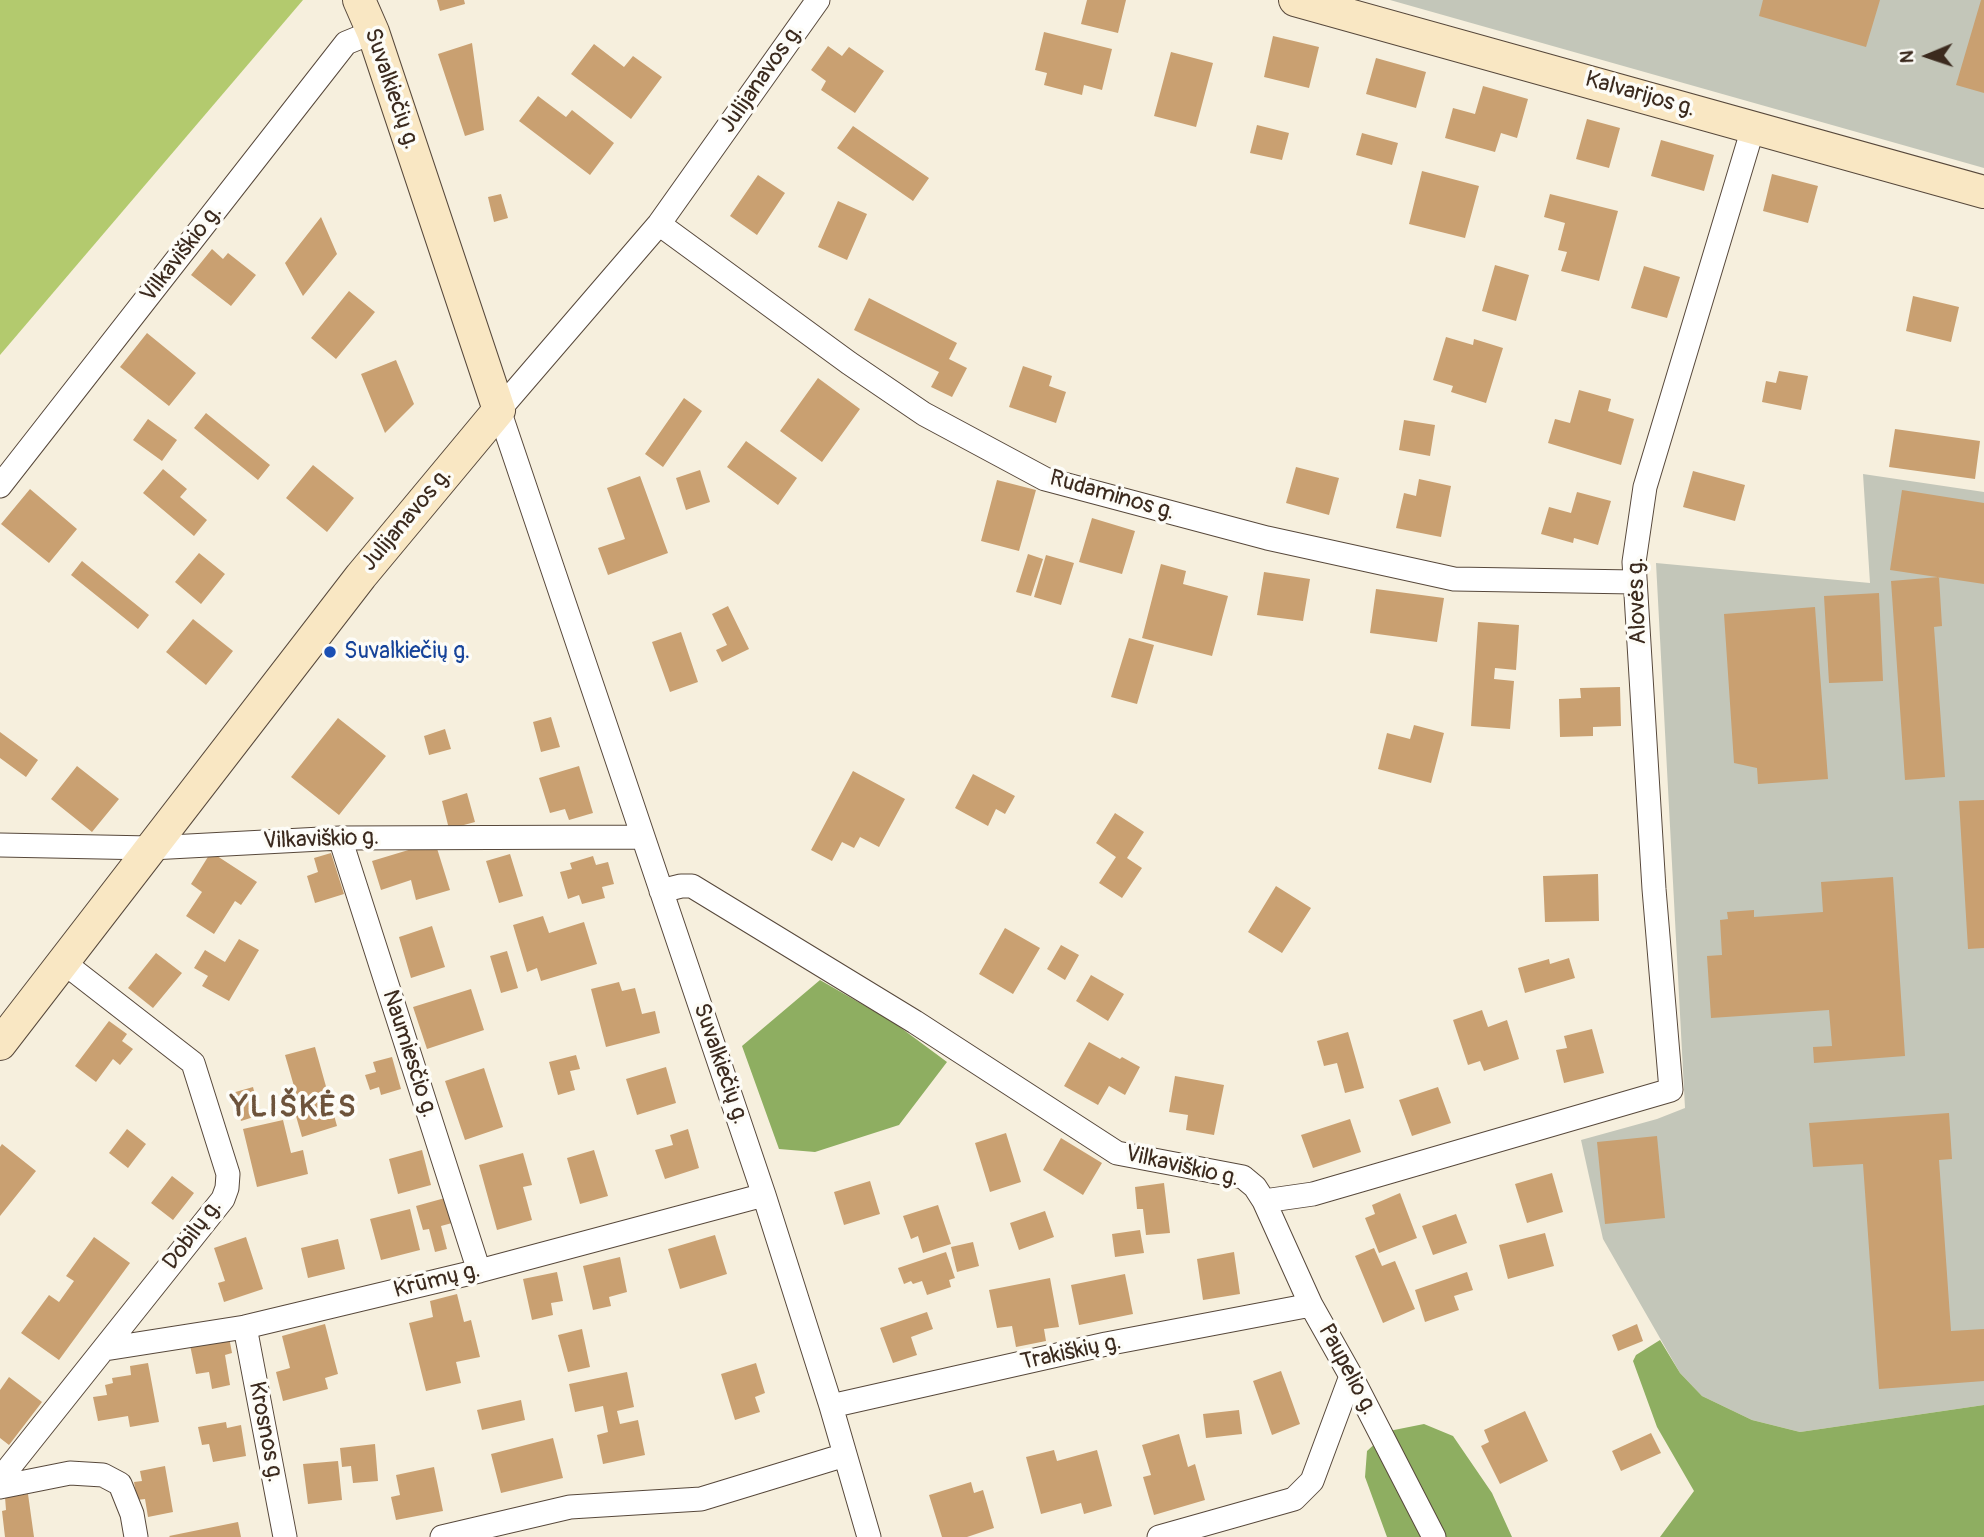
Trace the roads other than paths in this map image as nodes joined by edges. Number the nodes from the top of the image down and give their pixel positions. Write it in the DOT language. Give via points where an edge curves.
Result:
graph roads {
  1 [pos="359,0"];
  2 [pos="818,0"];
  3 [pos="1295,0"];
  4 [pos="373,32"];
  5 [pos="1753,128"];
  6 [pos="1984,192"];
  7 [pos="659,224"];
  8 [pos="499,410"];
  9 [pos="0,486"];
  10 [pos="1634,582"];
  11 [pos="642,837"];
  12 [pos="340,838"];
  13 [pos="0,845"];
  14 [pos="151,848"];
  15 [pos="661,891"];
  16 [pos="63,962"];
  17 [pos="0,1044"];
  18 [pos="1671,1090"];
  19 [pos="764,1195"];
  20 [pos="1264,1201"];
  21 [pos="479,1271"];
  22 [pos="1311,1306"];
  23 [pos="245,1327"];
  24 [pos="105,1349"];
  25 [pos="1351,1376"];
  26 [pos="831,1406"];
  27 [pos="845,1455"];
  28 [pos="0,1479"];
  29 [pos="0,1487"];
  30 [pos="136,1537"];
  31 [pos="285,1537"];
  32 [pos="442,1537"];
  33 [pos="869,1537"];
  34 [pos="1159,1537"];
  35 [pos="1434,1537"];
  1 -- 4 [label="main road, Suvalkiečių g."];
  2 -- 7 [label="street, Julijanavos g."];
  3 -- 5 [label="main road, Kalvarijos g."];
  4 -- 8 [label="main road, Suvalkiečių g."];
  4 -- 9 [label="street, Vilkaviškio g." via="346,43"];
  5 -- 6 [label="main road, Kalvarijos g."];
  5 -- 10 [label="street, Alovės g." via="1645,487"];
  7 -- 8 [label="street, Julijanavos g."];
  7 -- 10 [label="street, Rudaminos g." via="924,414 1045,478 1267,538 1454,579"];
  8 -- 11 [label="street, Suvalkiečių g."];
  8 -- 14 [label="main road, Julijanavos g." via="361,576"];
  10 -- 18 [label="street, Alovės g."];
  11 -- 12 [label="street, Vilkaviškio g."];
  11 -- 15 [label="street, Suvalkiečių g."];
  12 -- 14 [label="street, Vilkaviškio g."];
  12 -- 21 [label="street, Naumiesčio g."];
  13 -- 14 [label="street, Vilkaviškio g."];
  14 -- 16 [label="main road, Julijanavos g."];
  15 -- 19 [label="street, Suvalkiečių g."];
  15 -- 20 [label="street, Vilkaviškio g." via="692,886 1117,1153 1243,1177"];
  16 -- 17 [label="main road, Julijanavos g."];
  16 -- 24 [label="street, Dobilų g." via="193,1063 228,1174 223,1199"];
  18 -- 20 [label="street, Vilkaviškio g." via="1314,1194"];
  19 -- 21 [label="street, Krūmų g."];
  19 -- 26 [label="street, Suvalkiečių g."];
  20 -- 22 [label="street, Paupelio g."];
  21 -- 23 [label="street, Krūmų g."];
  22 -- 25 [label="street, Paupelio g."];
  22 -- 26 [label="street, Trakiškių g." via="1106,1344"];
  23 -- 24 [label="street, Krūmų g."];
  23 -- 31 [label="street, Krosnos g."];
  24 -- 28 [label="street, Dobilų g."];
  25 -- 34 [label="street" via="1312,1481 1294,1499"];
  25 -- 35 [label="street, Paupelio g."];
  26 -- 27 [label="street, Suvalkiečių g."];
  27 -- 32 [label="street" via="701,1499 570,1507"];
  27 -- 33 [label="street, Suvalkiečių g."];
  29 -- 30 [label="street" via="70,1473 103,1475 120,1485"];
}
